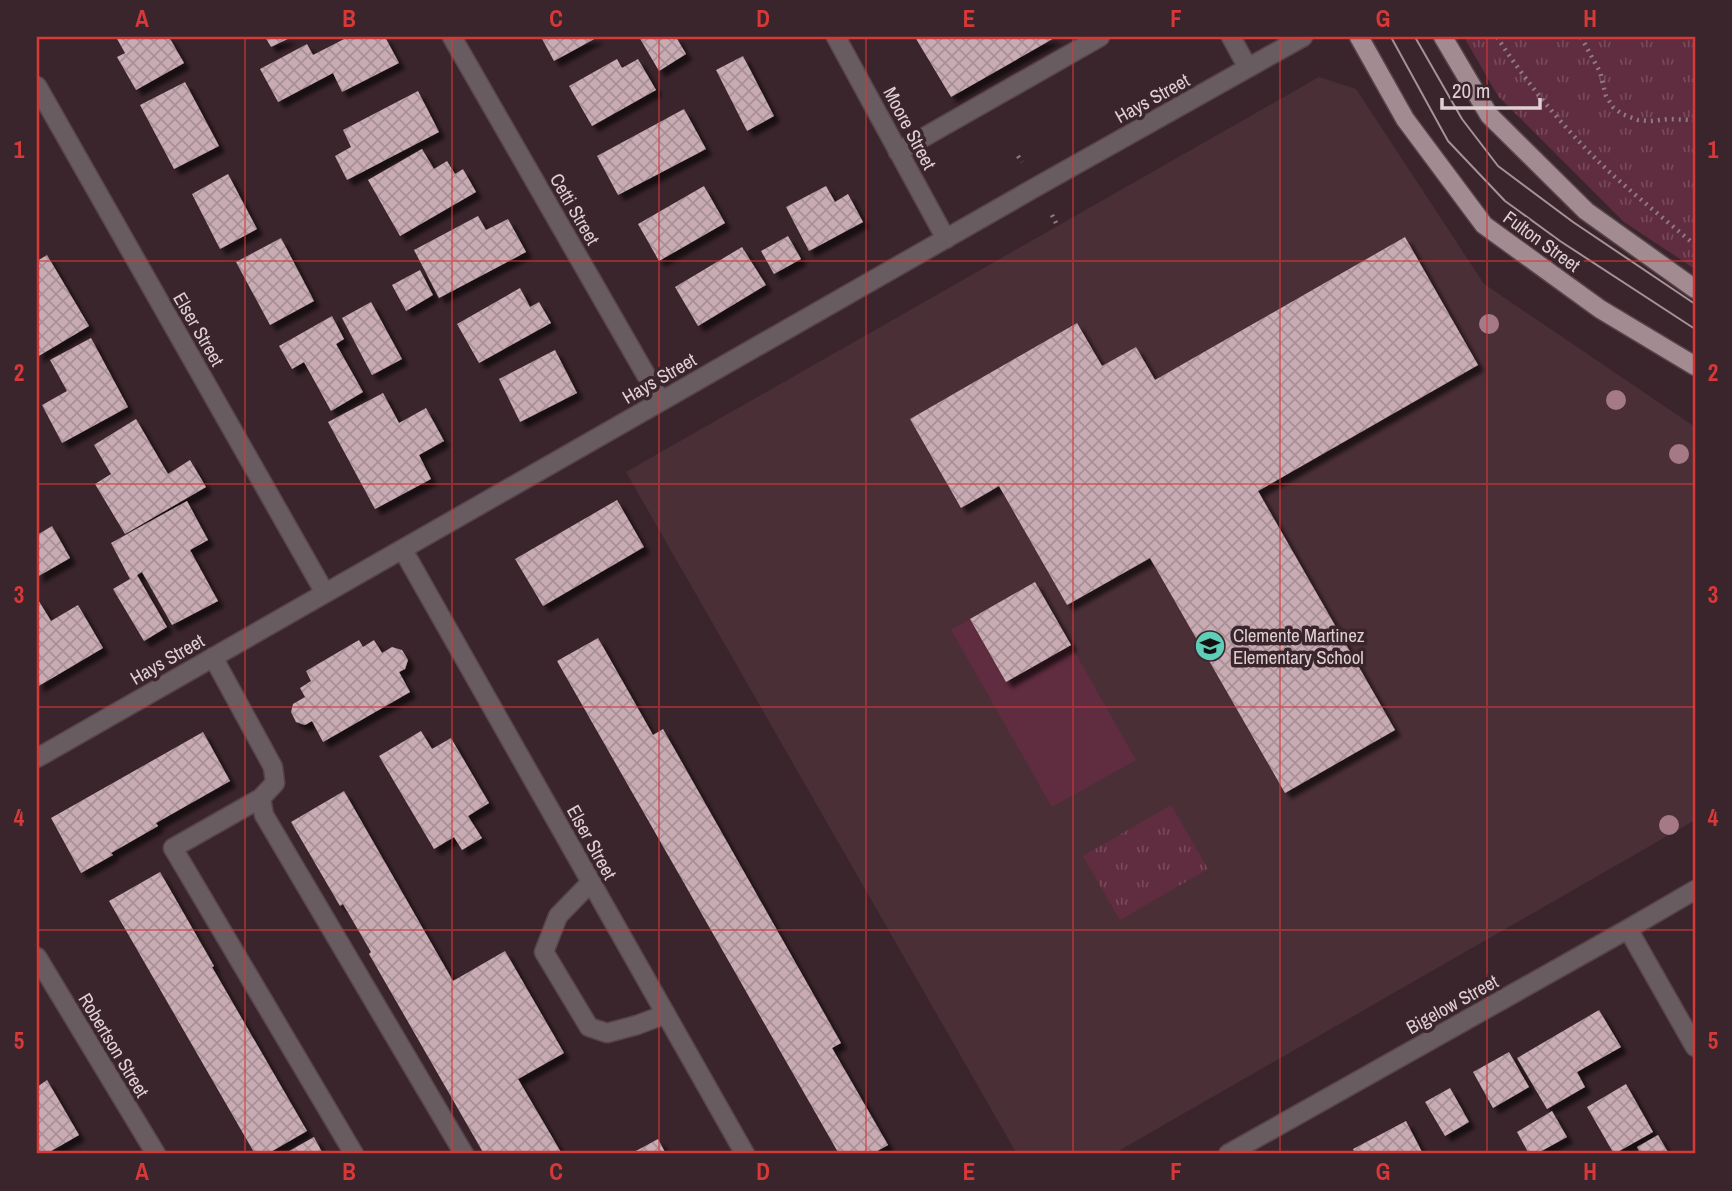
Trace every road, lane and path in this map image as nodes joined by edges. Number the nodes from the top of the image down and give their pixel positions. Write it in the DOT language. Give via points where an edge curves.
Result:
graph roads {
  1 [pos="452,37"];
  2 [pos="836,37"];
  3 [pos="1100,37"];
  4 [pos="1231,37"];
  5 [pos="1303,37"];
  6 [pos="1359,37"];
  7 [pos="1443,37"];
  8 [pos="1497,37"];
  9 [pos="1581,37"];
  10 [pos="1248,68"];
  11 [pos="37,86"];
  12 [pos="1695,120"];
  13 [pos="898,152"];
  14 [pos="1018,156"];
  15 [pos="1022,162"];
  16 [pos="1052,215"];
  17 [pos="1056,223"];
  18 [pos="946,239"];
  19 [pos="1695,244"];
  20 [pos="1695,289"];
  21 [pos="1691,365"];
  22 [pos="661,401"];
  23 [pos="403,550"];
  24 [pos="325,593"];
  25 [pos="213,657"];
  26 [pos="37,758"];
  27 [pos="261,798"];
  28 [pos="591,882"];
  29 [pos="1695,890"];
  30 [pos="1628,929"];
  31 [pos="37,957"];
  32 [pos="666,1014"];
  33 [pos="1695,1047"];
  34 [pos="1253,1148"];
  35 [pos="156,1154"];
  36 [pos="354,1154"];
  37 [pos="464,1154"];
  38 [pos="745,1154"];
  39 [pos="1228,1154"];
  1 -- 22 [label="street, Cetti Street"];
  2 -- 13 [label="street, Moore Street"];
  3 -- 13 [label="street"];
  4 -- 10 [label="street"];
  5 -- 10 [label="street, Hays Street"];
  6 -- 21 [label="main road, Fulton Street" via="1405,119 1484,225 1600,309"];
  7 -- 20 [label="main road" via="1489,115 1586,211"];
  8 -- 19 [label="path" via="1588,150"];
  9 -- 12 [label="path" via="1600,72 1605,96 1622,114 1650,121"];
  10 -- 18 [label="street, Hays Street"];
  11 -- 24 [label="street, Elser Street"];
  13 -- 18 [label="street, Moore Street"];
  14 -- 15 [label="path"];
  16 -- 17 [label="path"];
  18 -- 22 [label="street, Hays Street"];
  22 -- 23 [label="street, Hays Street"];
  23 -- 24 [label="street, Hays Street"];
  23 -- 28 [label="street, Elser Street"];
  24 -- 25 [label="street, Hays Street"];
  25 -- 26 [label="street, Hays Street"];
  25 -- 27 [label="street" via="272,767 275,783"];
  27 -- 36 [label="street" via="173,848"];
  27 -- 37 [label="street" via="264,816"];
  28 -- 32 [label="street, Elser Street"];
  28 -- 32 [label="street" via="558,916 544,953 589,1027 607,1032"];
  29 -- 30 [label="street, Bigelow Street"];
  30 -- 33 [label="street"];
  30 -- 34 [label="street, Bigelow Street"];
  31 -- 35 [label="street, Robertson Street"];
  32 -- 38 [label="street, Elser Street"];
  34 -- 39 [label="street, Bigelow Street"];
}
